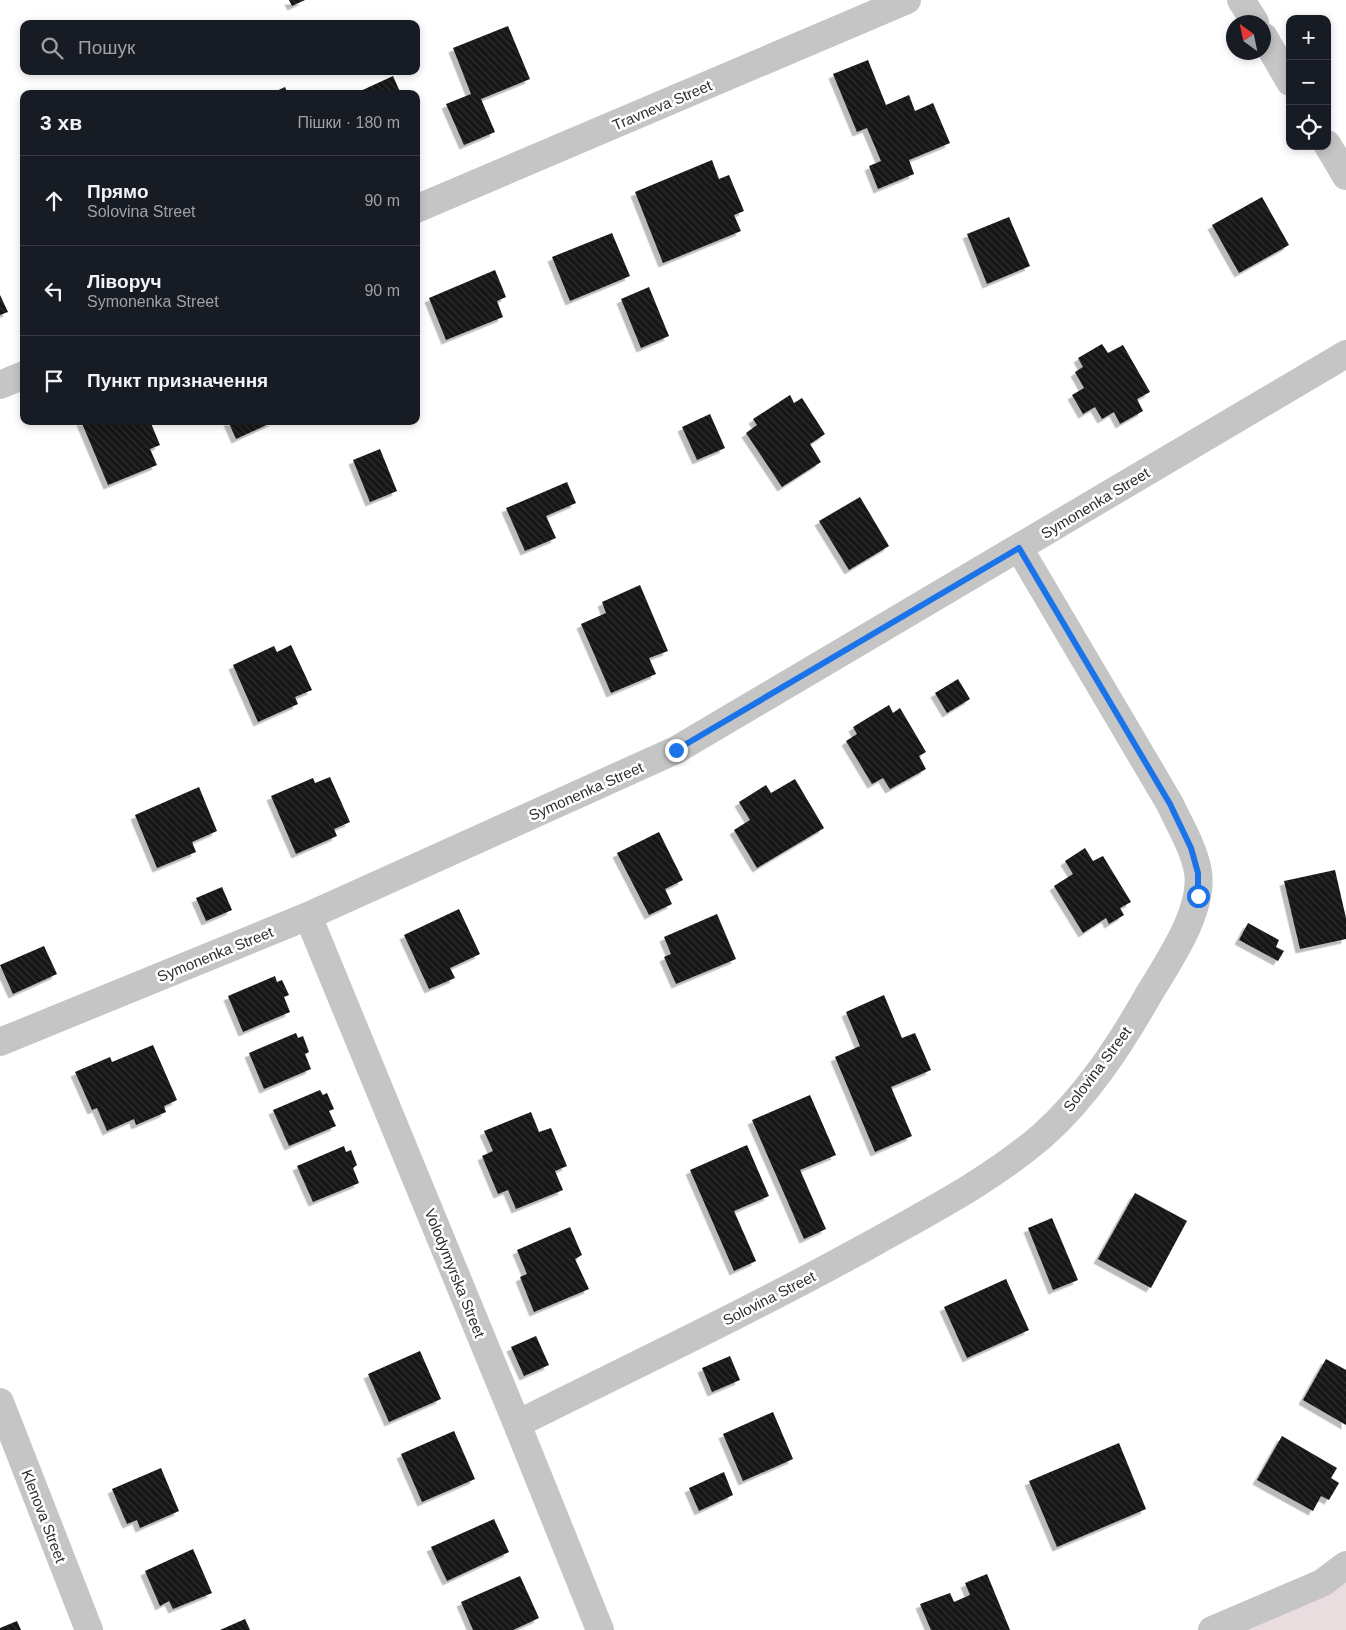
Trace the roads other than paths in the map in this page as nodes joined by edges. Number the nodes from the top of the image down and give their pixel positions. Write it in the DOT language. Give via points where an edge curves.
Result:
graph roads {
  1 [pos="908,0"];
  2 [pos="1241,0"];
  3 [pos="1251,15"];
  4 [pos="1271,50"];
  5 [pos="1286,75"];
  6 [pos="1331,150"];
  7 [pos="1346,176"];
  8 [pos="420,207"];
  9 [pos="1346,354"];
  10 [pos="20,377"];
  11 [pos="0,385"];
  12 [pos="1019,548"];
  13 [pos="308,916"];
  14 [pos="0,1042"];
  15 [pos="0,1402"];
  16 [pos="517,1424"];
  17 [pos="1346,1565"];
  18 [pos="88,1630"];
  19 [pos="600,1630"];
  20 [pos="1212,1630"];
  1 -- 8 [label="street, Travneva Street"];
  2 -- 3 [label="street"];
  4 -- 5 [label="street"];
  6 -- 7 [label="street"];
  9 -- 12 [label="street, Symonenka Street"];
  10 -- 11 [label="street"];
  12 -- 13 [label="street, Symonenka Street" via="676,750"];
  12 -- 16 [label="street, Solovina Street" via="1170,804 1191,848 1198,873 1198,896 1183,936 1125,1036 1077,1100 1042,1136 988,1177 817,1274"];
  13 -- 14 [label="street, Symonenka Street"];
  13 -- 16 [label="street, Volodymyrska Street"];
  15 -- 18 [label="street, Klenova Street"];
  16 -- 19 [label="street, Volodymyrska Street"];
  17 -- 20 [label="street" via="1322,1583"];
}
